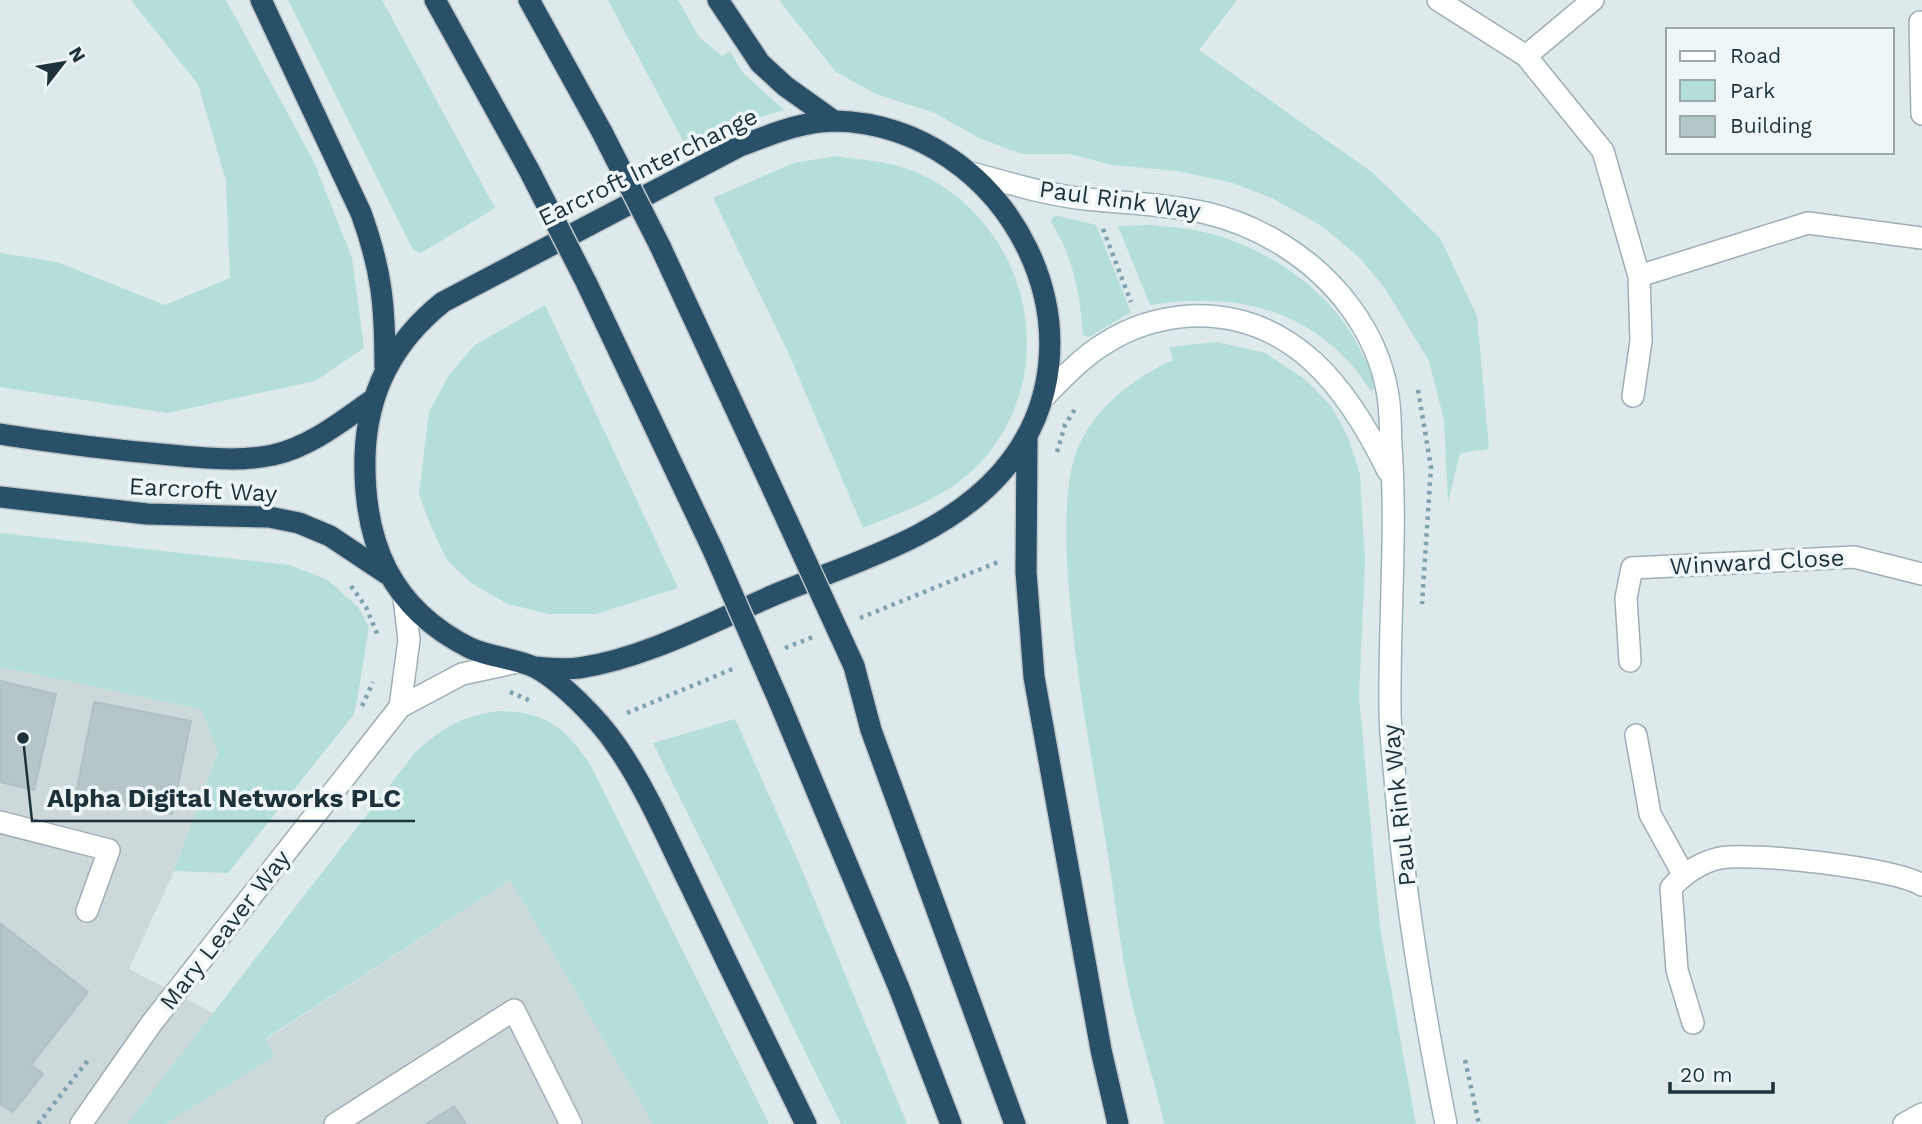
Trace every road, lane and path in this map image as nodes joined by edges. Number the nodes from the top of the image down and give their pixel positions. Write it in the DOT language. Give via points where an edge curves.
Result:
graph roads {
  1 [pos="261,0"];
  2 [pos="435,0"];
  3 [pos="529,0"];
  4 [pos="718,0"];
  5 [pos="1438,0"];
  6 [pos="1593,0"];
  7 [pos="1920,22"];
  8 [pos="1525,56"];
  9 [pos="1922,114"];
  10 [pos="834,121"];
  11 [pos="971,173"];
  12 [pos="1091,200"];
  13 [pos="1922,238"];
  14 [pos="1639,276"];
  15 [pos="1140,326"];
  16 [pos="385,368"];
  17 [pos="1415,379"];
  18 [pos="1633,396"];
  19 [pos="1044,397"];
  20 [pos="372,400"];
  21 [pos="1079,402"];
  22 [pos="0,434"];
  23 [pos="1027,435"];
  24 [pos="1055,465"];
  25 [pos="1393,482"];
  26 [pos="0,497"];
  27 [pos="1026,564"];
  28 [pos="389,575"];
  29 [pos="1922,575"];
  30 [pos="344,579"];
  31 [pos="404,598"];
  32 [pos="1422,615"];
  33 [pos="853,621"];
  34 [pos="814,636"];
  35 [pos="381,648"];
  36 [pos="775,652"];
  37 [pos="1630,660"];
  38 [pos="513,663"];
  39 [pos="535,667"];
  40 [pos="736,668"];
  41 [pos="374,679"];
  42 [pos="508,691"];
  43 [pos="400,707"];
  44 [pos="541,707"];
  45 [pos="360,710"];
  46 [pos="609,735"];
  47 [pos="1636,735"];
  48 [pos="0,822"];
  49 [pos="1683,874"];
  50 [pos="1922,885"];
  51 [pos="87,911"];
  52 [pos="1692,1023"];
  53 [pos="90,1058"];
  54 [pos="1465,1059"];
  55 [pos="1922,1114"];
  56 [pos="38,1124"];
  57 [pos="81,1124"];
  58 [pos="335,1124"];
  59 [pos="571,1124"];
  60 [pos="806,1124"];
  61 [pos="951,1124"];
  62 [pos="1015,1124"];
  63 [pos="1118,1124"];
  64 [pos="1446,1124"];
  65 [pos="1479,1124"];
  66 [pos="1904,1124"];
  1 -- 16 [label="highway" via="361,213 385,307"];
  2 -- 61 [label="highway, bridge" via="587,284 713,550 899,988"];
  3 -- 62 [label="highway, bridge" via="660,247 854,666 872,730"];
  4 -- 10 [label="highway" via="760,62"];
  5 -- 8 [label="street"];
  6 -- 8 [label="street"];
  7 -- 9 [label="street"];
  8 -- 14 [label="street" via="1603,152"];
  10 -- 11 [label="highway, Earcroft Interchange" via="904,136 939,151"];
  10 -- 16 [label="highway, Earcroft Interchange" via="789,128 740,146 470,285 418,322"];
  11 -- 12 [label="street, Paul Rink Way"];
  11 -- 19 [label="highway, Earcroft Interchange" via="999,201 1025,239 1041,280 1048,319"];
  12 -- 15 [label="path"];
  12 -- 25 [label="street, Paul Rink Way" via="1210,212 1285,246 1322,274 1373,343 1387,390"];
  13 -- 14 [label="street" via="1808,223"];
  14 -- 18 [label="street" via="1640,341"];
  15 -- 19 [label="street, Paul Rink Way" via="1104,343"];
  15 -- 25 [label="street, Paul Rink Way" via="1173,317 1208,316 1246,321 1280,336 1312,360 1343,393 1368,430"];
  16 -- 20 [label="highway, Earcroft Interchange"];
  17 -- 32 [label="path" via="1425,414 1431,467"];
  19 -- 23 [label="highway, Earcroft Interchange"];
  20 -- 22 [label="highway, Earcroft Way" via="302,444 275,455 244,459 88,448"];
  20 -- 28 [label="highway, Earcroft Interchange" via="364,493 374,542"];
  21 -- 24 [label="path" via="1065,425"];
  23 -- 27 [label="highway"];
  23 -- 39 [label="highway, Earcroft Interchange" via="1001,473 972,502 920,534 615,660 577,668"];
  25 -- 64 [label="street, Paul Rink Way" via="1390,712 1397,804 1424,1011"];
  26 -- 28 [label="highway, Earcroft Way" via="147,514 289,521 330,536"];
  27 -- 33 [label="path" via="1008,558"];
  27 -- 63 [label="highway" via="1034,677"];
  28 -- 31 [label="highway, Earcroft Interchange"];
  29 -- 37 [label="street, Winward Close" via="1854,557 1632,568 1626,598"];
  30 -- 35 [label="path" via="366,607"];
  31 -- 38 [label="highway, Earcroft Interchange" via="435,626 471,648"];
  31 -- 43 [label="street" via="409,640"];
  34 -- 36 [label="path"];
  38 -- 39 [label="highway, Earcroft Interchange"];
  38 -- 43 [label="street, Mary Leaver Way" via="462,674"];
  39 -- 46 [label="highway"];
  40 -- 46 [label="path" via="633,710"];
  41 -- 45 [label="path"];
  42 -- 44 [label="path"];
  43 -- 57 [label="street, Mary Leaver Way" via="151,1024"];
  46 -- 60 [label="highway" via="652,808"];
  47 -- 49 [label="street" via="1650,814"];
  48 -- 51 [label="street" via="109,850"];
  49 -- 50 [label="street" via="1721,858 1815,861"];
  49 -- 52 [label="street" via="1671,888 1677,970"];
  53 -- 56 [label="path"];
  54 -- 65 [label="path"];
  55 -- 66 [label="street"];
  58 -- 59 [label="street" via="514,1010"];
}
